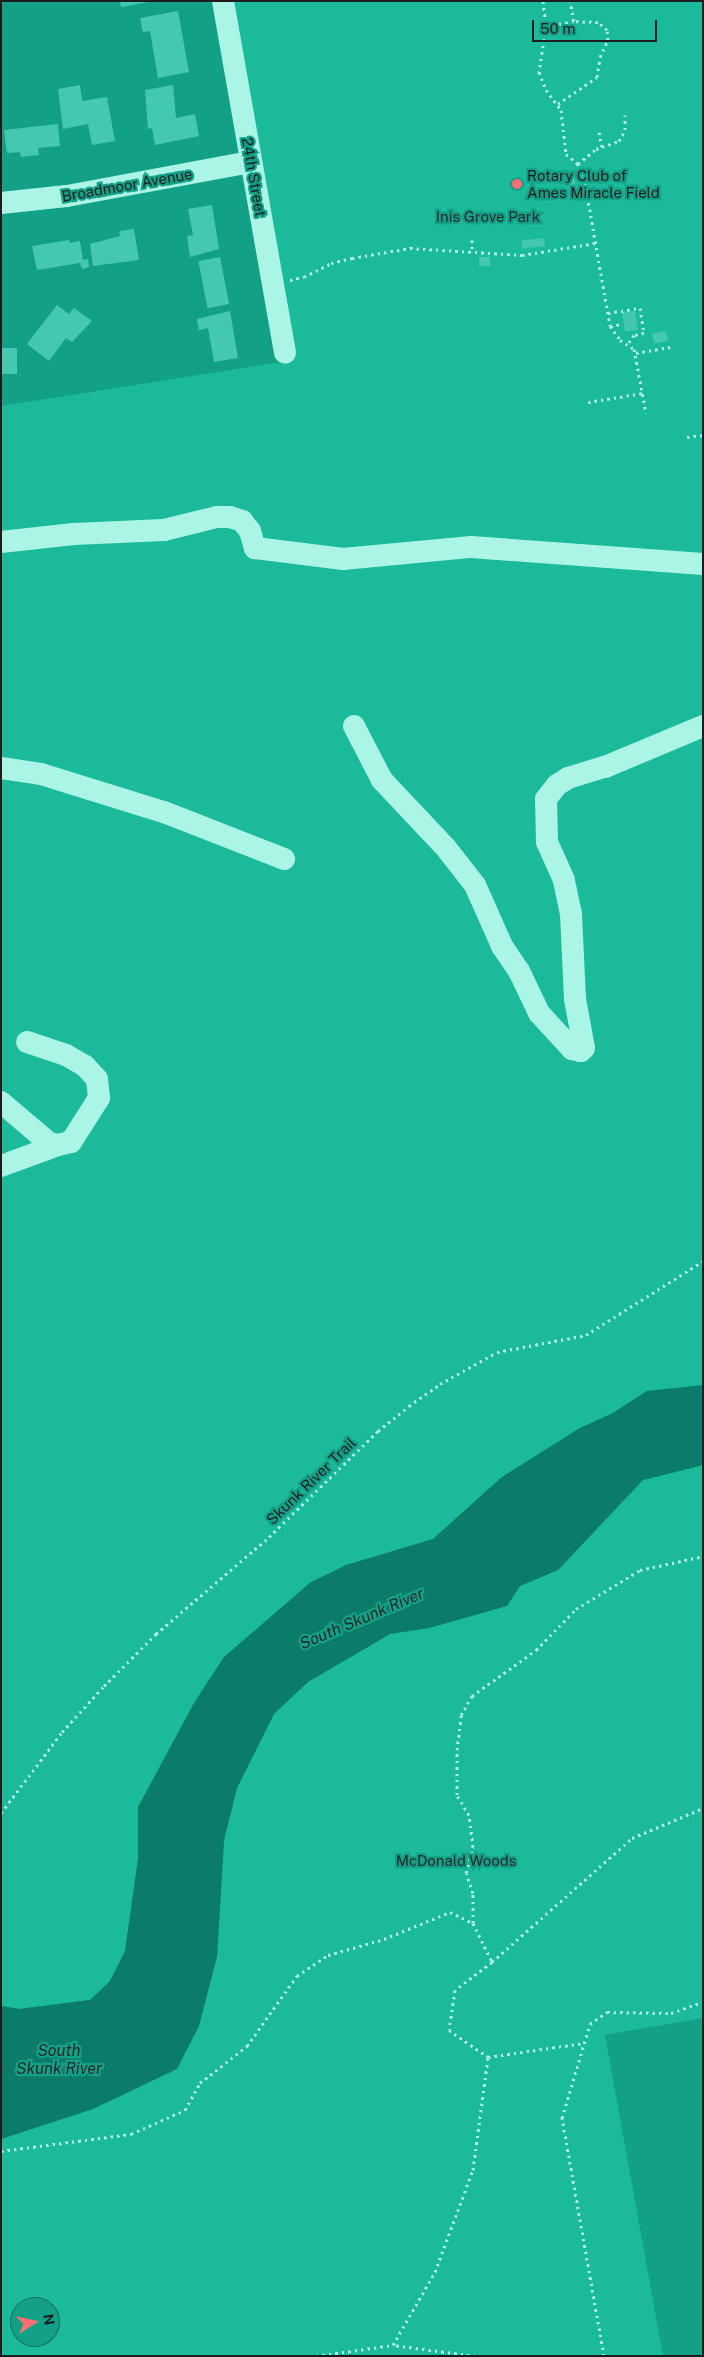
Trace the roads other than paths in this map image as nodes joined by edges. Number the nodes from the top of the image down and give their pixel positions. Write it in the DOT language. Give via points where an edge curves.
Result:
graph roads {
  1 [pos="223,1"];
  2 [pos="251,162"];
  3 [pos="1,203"];
  4 [pos="285,353"];
  5 [pos="1,542"];
  6 [pos="703,564"];
  7 [pos="354,726"];
  8 [pos="703,726"];
  9 [pos="1,768"];
  10 [pos="284,859"];
  11 [pos="28,1042"];
  12 [pos="1,1102"];
  13 [pos="58,1146"];
  14 [pos="1,1166"];
  1 -- 2 [label="street, 24th Street"];
  2 -- 3 [label="street, Broadmoor Avenue" via="67,196"];
  2 -- 4 [label="street, 24th Street"];
  5 -- 6 [label="street" via="74,534 164,530 217,517 230,517 242,521 250,531 255,548 343,559 471,547"];
  7 -- 8 [label="street" via="382,780 446,848 475,885 502,946 540,1013 572,1049 581,1052 584,1048 576,999 570,914 564,880 547,842 546,799 557,785 568,778 605,767"];
  9 -- 10 [label="street" via="41,774 164,812"];
  11 -- 13 [label="street" via="66,1055 85,1066 100,1087 99,1098 71,1142"];
  12 -- 13 [label="street" via="50,1143"];
  13 -- 14 [label="street"];
}
